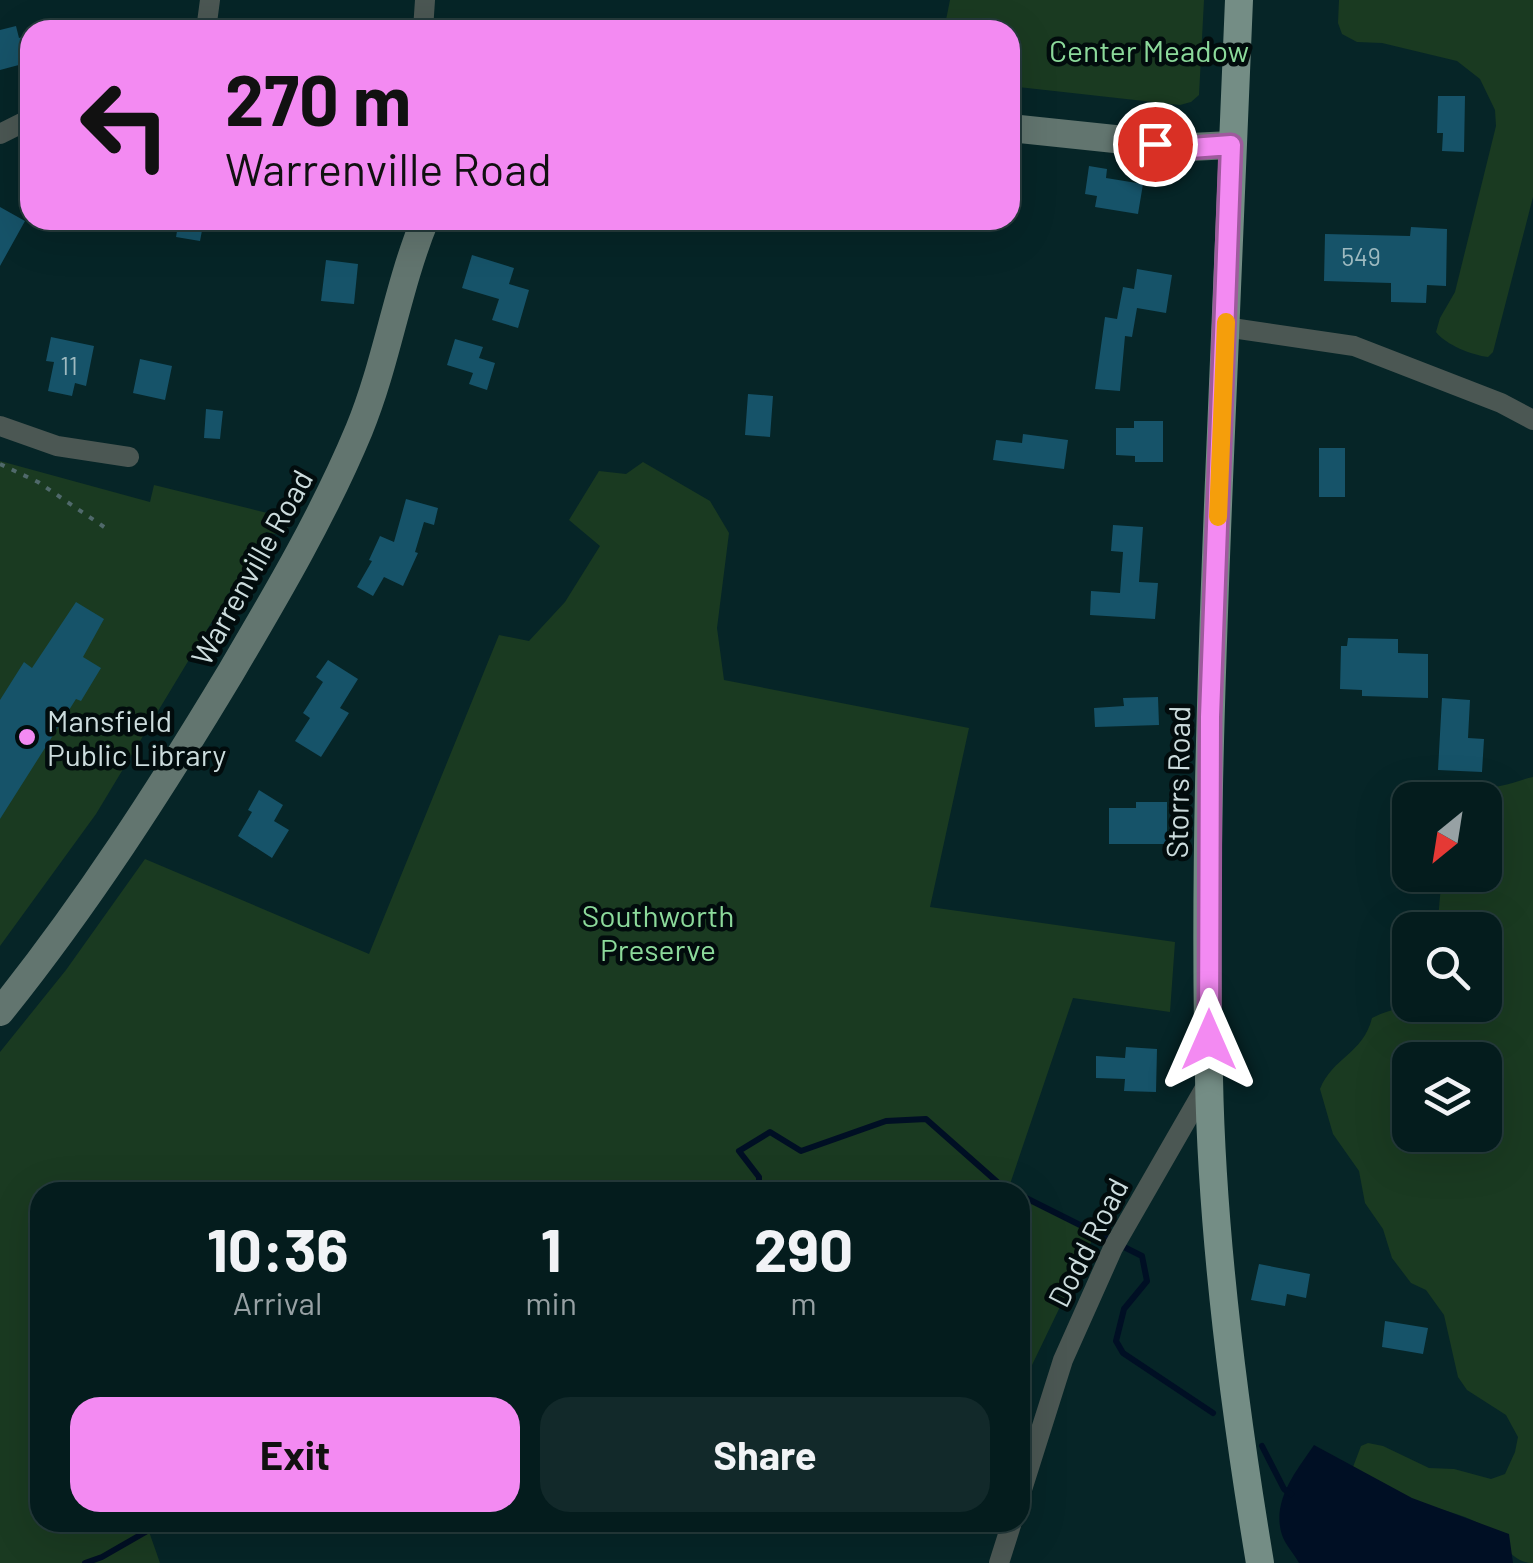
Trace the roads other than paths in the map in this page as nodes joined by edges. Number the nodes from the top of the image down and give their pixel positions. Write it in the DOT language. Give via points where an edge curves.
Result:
graph roads {
  1 [pos="1240,0"];
  2 [pos="1020,129"];
  3 [pos="1231,145"];
  4 [pos="421,230"];
  5 [pos="1226,327"];
  6 [pos="1533,420"];
  7 [pos="0,426"];
  8 [pos="129,458"];
  9 [pos="0,1012"];
  10 [pos="1209,1080"];
  11 [pos="1030,1464"];
  12 [pos="1009,1532"];
  13 [pos="999,1563"];
  14 [pos="1260,1563"];
  1 -- 3 [label="main road, Storrs Road"];
  2 -- 3 [label="main road" via="1191,148"];
  3 -- 5 [label="main road, Storrs Road"];
  4 -- 9 [label="main road, Warrenville Road" via="361,424 291,566 130,833"];
  5 -- 6 [label="street" via="1354,346"];
  5 -- 10 [label="main road, Storrs Road" via="1210,717"];
  7 -- 8 [label="street" via="57,446"];
  10 -- 11 [label="street, Dodd Road" via="1113,1248 1063,1360"];
  10 -- 14 [label="main road, Storrs Road" via="1220,1244"];
  12 -- 13 [label="street"];
}
